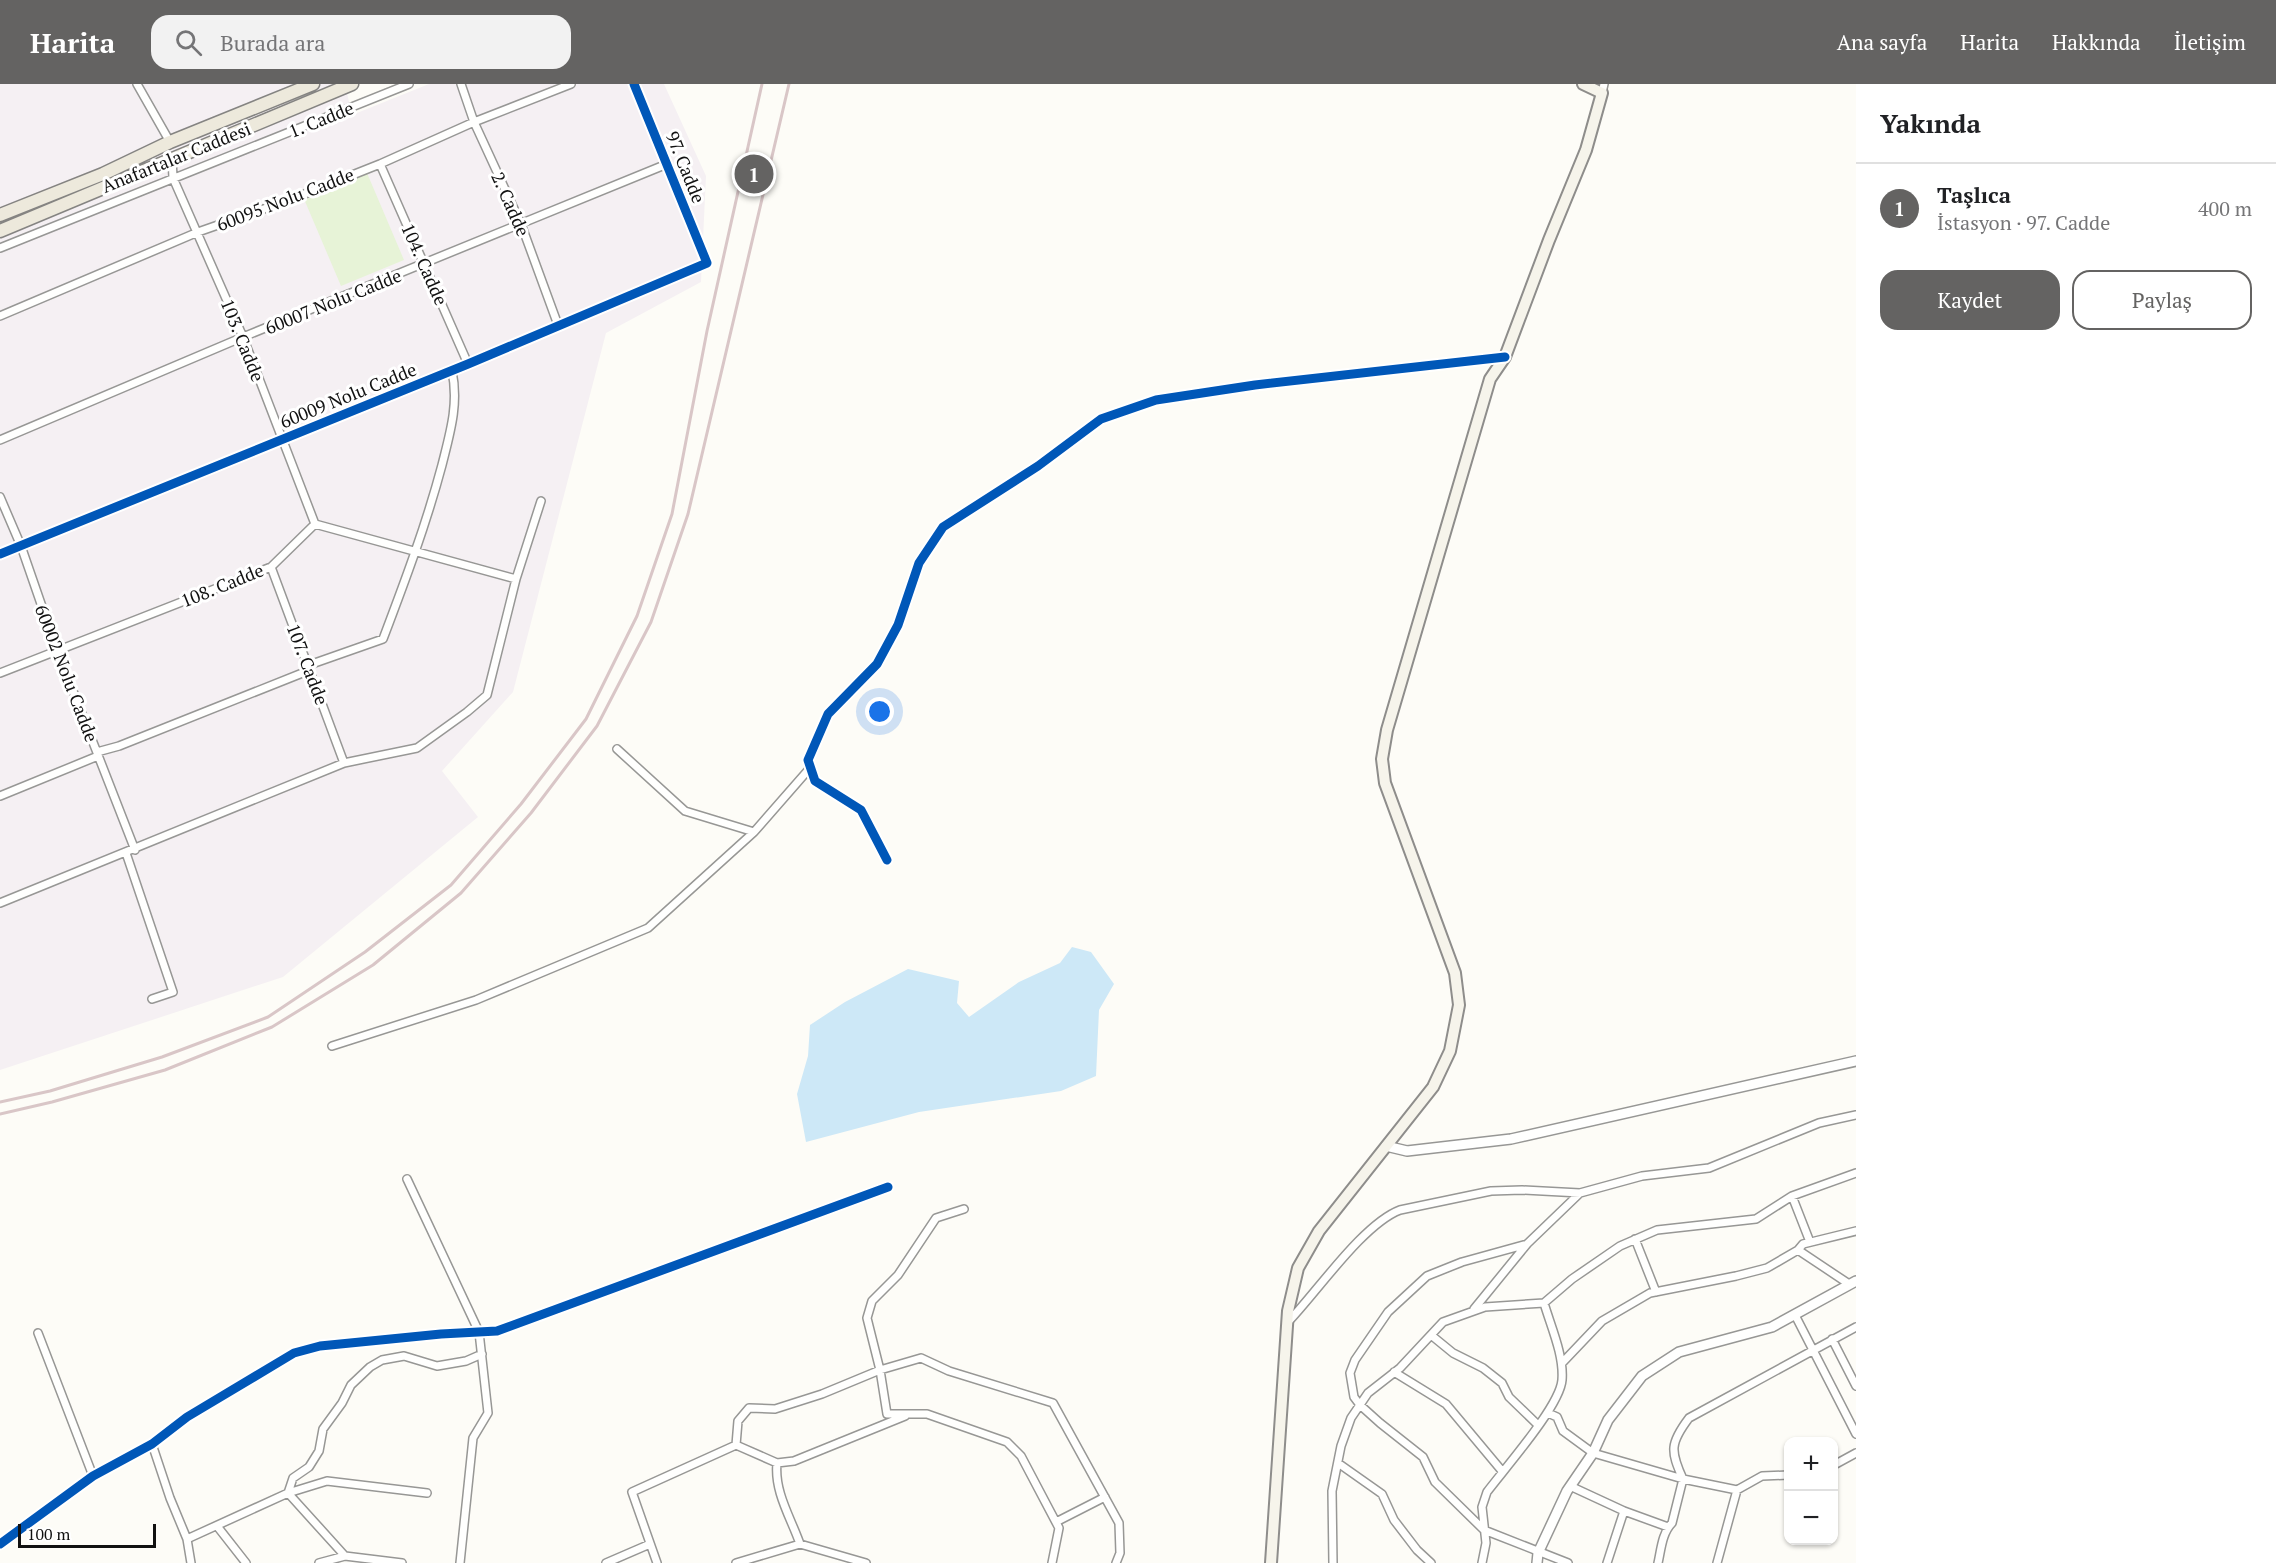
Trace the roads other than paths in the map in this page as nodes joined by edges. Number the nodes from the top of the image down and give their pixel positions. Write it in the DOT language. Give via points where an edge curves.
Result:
graph roads {
  1 [pos="137,84"];
  2 [pos="300,84"];
  3 [pos="313,84"];
  4 [pos="352,84"];
  5 [pos="409,84"];
  6 [pos="461,84"];
  7 [pos="571,84"];
  8 [pos="634,84"];
  9 [pos="1583,84"];
  10 [pos="1600,87"];
  11 [pos="282,97"];
  12 [pos="474,122"];
  13 [pos="170,142"];
  14 [pos="172,158"];
  15 [pos="380,164"];
  16 [pos="667,164"];
  17 [pos="173,178"];
  18 [pos="0,215"];
  19 [pos="521,224"];
  20 [pos="0,231"];
  21 [pos="198,232"];
  22 [pos="0,248"];
  23 [pos="707,263"];
  24 [pos="425,264"];
  25 [pos="0,316"];
  26 [pos="558,325"];
  27 [pos="243,337"];
  28 [pos="1505,357"];
  29 [pos="468,364"];
  30 [pos="452,371"];
  31 [pos="283,439"];
  32 [pos="0,440"];
  33 [pos="0,497"];
  34 [pos="541,501"];
  35 [pos="315,524"];
  36 [pos="21,546"];
  37 [pos="416,552"];
  38 [pos="0,554"];
  39 [pos="271,567"];
  40 [pos="516,579"];
  41 [pos="57,650"];
  42 [pos="309,667"];
  43 [pos="0,673"];
  44 [pos="617,749"];
  45 [pos="98,754"];
  46 [pos="344,763"];
  47 [pos="810,768"];
  48 [pos="0,796"];
  49 [pos="754,832"];
  50 [pos="135,850"];
  51 [pos="126,853"];
  52 [pos="886,860"];
  53 [pos="0,903"];
  54 [pos="152,999"];
  55 [pos="332,1046"];
  56 [pos="1856,1061"];
  57 [pos="1856,1115"];
  58 [pos="1386,1146"];
  59 [pos="1856,1173"];
  60 [pos="407,1179"];
  61 [pos="888,1188"];
  62 [pos="1580,1193"];
  63 [pos="1792,1196"];
  64 [pos="964,1209"];
  65 [pos="1856,1231"];
  66 [pos="1635,1239"];
  67 [pos="1810,1242"];
  68 [pos="1527,1244"];
  69 [pos="1798,1250"];
  70 [pos="1852,1283"];
  71 [pos="1656,1292"];
  72 [pos="1544,1303"];
  73 [pos="1472,1311"];
  74 [pos="1795,1315"];
  75 [pos="1287,1323"];
  76 [pos="1856,1327"];
  77 [pos="480,1332"];
  78 [pos="38,1333"];
  79 [pos="1431,1335"];
  80 [pos="1832,1339"];
  81 [pos="1812,1349"];
  82 [pos="482,1354"];
  83 [pos="1562,1363"];
  84 [pos="880,1370"];
  85 [pos="1394,1372"];
  86 [pos="1856,1386"];
  87 [pos="1360,1405"];
  88 [pos="1548,1413"];
  89 [pos="910,1414"];
  90 [pos="1538,1425"];
  91 [pos="1856,1434"];
  92 [pos="152,1444"];
  93 [pos="736,1444"];
  94 [pos="1593,1453"];
  95 [pos="1856,1453"];
  96 [pos="1838,1462"];
  97 [pos="777,1463"];
  98 [pos="1338,1463"];
  99 [pos="1502,1471"];
  100 [pos="1784,1475"];
  101 [pos="93,1476"];
  102 [pos="1683,1479"];
  103 [pos="1570,1486"];
  104 [pos="1737,1490"];
  105 [pos="288,1493"];
  106 [pos="427,1493"];
  107 [pos="1105,1497"];
  108 [pos="1624,1511"];
  109 [pos="1056,1522"];
  110 [pos="217,1526"];
  111 [pos="1668,1527"];
  112 [pos="1484,1530"];
  113 [pos="187,1539"];
  114 [pos="0,1544"];
  115 [pos="650,1544"];
  116 [pos="800,1544"];
  117 [pos="345,1556"];
  118 [pos="1537,1558"];
  119 [pos="1335,1561"];
  120 [pos="191,1563"];
  121 [pos="246,1563"];
  122 [pos="319,1563"];
  123 [pos="402,1563"];
  124 [pos="460,1563"];
  125 [pos="606,1563"];
  126 [pos="657,1563"];
  127 [pos="736,1563"];
  128 [pos="866,1563"];
  129 [pos="1052,1563"];
  130 [pos="1116,1563"];
  131 [pos="1271,1563"];
  132 [pos="1431,1563"];
  133 [pos="1482,1563"];
  134 [pos="1568,1563"];
  135 [pos="1607,1563"];
  136 [pos="1658,1563"];
  137 [pos="1717,1563"];
  1 -- 13 [label="street"];
  2 -- 11 [label="main road"];
  3 -- 11 [label="main road, Anafartalar Caddesi"];
  4 -- 14 [label="main road, Anafartalar Caddesi"];
  5 -- 17 [label="street, 1. Cadde"];
  6 -- 12 [label="street, 2. Cadde"];
  7 -- 12 [label="street, 60095 Nolu Cadde"];
  8 -- 16 [label="street, 97. Cadde"];
  9 -- 10 [label="main road"];
  10 -- 28 [label="main road" via="1586,150"];
  11 -- 13 [label="main road, Anafartalar Caddesi"];
  12 -- 15 [label="street, 60095 Nolu Cadde"];
  12 -- 19 [label="street, 2. Cadde"];
  13 -- 18 [label="main road, Anafartalar Caddesi"];
  14 -- 17 [label="street, 103. Cadde"];
  14 -- 20 [label="main road, Anafartalar Caddesi"];
  15 -- 21 [label="street, 60095 Nolu Cadde"];
  15 -- 24 [label="street, 104. Cadde"];
  16 -- 19 [label="street, 60007 Nolu Cadde"];
  16 -- 23 [label="street, 97. Cadde"];
  17 -- 21 [label="street, 103. Cadde"];
  17 -- 22 [label="street, 1. Cadde"];
  19 -- 24 [label="street, 60007 Nolu Cadde"];
  19 -- 26 [label="street, 2. Cadde"];
  21 -- 25 [label="street, 60095 Nolu Cadde"];
  21 -- 27 [label="street, 103. Cadde"];
  23 -- 26 [label="street, 60009 Nolu Cadde"];
  24 -- 27 [label="street, 60007 Nolu Cadde"];
  24 -- 29 [label="street, 104. Cadde"];
  26 -- 29 [label="street, 60009 Nolu Cadde"];
  27 -- 31 [label="street, 103. Cadde"];
  27 -- 32 [label="street, 60007 Nolu Cadde"];
  28 -- 47 [label="street" via="1156,400 1101,419 1038,466 944,527 919,563 898,625 877,664 828,714 807,760"];
  28 -- 58 [label="main road" via="1490,379 1387,730 1382,759 1385,783 1455,974 1459,1005 1450,1051 1433,1088"];
  29 -- 30 [label="street, 60009 Nolu Cadde"];
  30 -- 31 [label="street, 60009 Nolu Cadde"];
  30 -- 37 [label="street" via="453,422"];
  31 -- 35 [label="street, 103. Cadde"];
  31 -- 36 [label="street, 60009 Nolu Cadde"];
  33 -- 36 [label="street, 60002 Nolu Cadde"];
  34 -- 40 [label="street"];
  35 -- 37 [label="street"];
  35 -- 39 [label="street, 108. Cadde"];
  36 -- 38 [label="street, 60009 Nolu Cadde"];
  36 -- 41 [label="street, 60002 Nolu Cadde"];
  37 -- 40 [label="street"];
  37 -- 42 [label="street" via="383,639"];
  39 -- 41 [label="street, 108. Cadde"];
  39 -- 42 [label="street, 107. Cadde"];
  40 -- 46 [label="street" via="487,695 417,748"];
  41 -- 43 [label="street, 108. Cadde"];
  41 -- 45 [label="street, 60002 Nolu Cadde"];
  42 -- 45 [label="street"];
  42 -- 46 [label="street, 107. Cadde"];
  44 -- 49 [label="street" via="685,811"];
  45 -- 48 [label="street"];
  45 -- 50 [label="street, 60002 Nolu Cadde"];
  46 -- 50 [label="street"];
  47 -- 49 [label="street"];
  47 -- 52 [label="street" via="815,781 861,810"];
  49 -- 55 [label="street" via="648,928 476,1000"];
  50 -- 51 [label="street"];
  51 -- 53 [label="street"];
  51 -- 54 [label="street" via="173,992"];
  56 -- 58 [label="street" via="1511,1139 1407,1151"];
  57 -- 62 [label="street" via="1819,1123 1709,1168 1642,1176"];
  58 -- 75 [label="main road" via="1313,1240 1298,1268"];
  59 -- 63 [label="street"];
  60 -- 77 [label="street"];
  61 -- 77 [label="street" via="498,1331"];
  62 -- 68 [label="street"];
  62 -- 75 [label="street" via="1491,1191 1390,1214 1364,1237"];
  63 -- 66 [label="street" via="1756,1219 1657,1230"];
  63 -- 67 [label="street"];
  64 -- 84 [label="street" via="936,1218 898,1275 872,1301 867,1318"];
  65 -- 67 [label="street"];
  66 -- 71 [label="street"];
  66 -- 72 [label="street" via="1572,1279"];
  67 -- 69 [label="street"];
  68 -- 73 [label="street"];
  68 -- 87 [label="street" via="1427,1276 1388,1312 1350,1373 1354,1397"];
  69 -- 70 [label="street"];
  69 -- 71 [label="street" via="1767,1268"];
  70 -- 74 [label="street"];
  71 -- 83 [label="street" via="1602,1321"];
  72 -- 73 [label="street" via="1485,1306"];
  72 -- 83 [label="street"];
  73 -- 79 [label="street" via="1443,1322"];
  74 -- 81 [label="street"];
  74 -- 94 [label="street" via="1772,1327 1679,1353 1642,1376 1608,1420"];
  75 -- 131 [label="main road"];
  76 -- 80 [label="street"];
  77 -- 82 [label="street"];
  77 -- 92 [label="street" via="320,1346 294,1353 187,1417"];
  78 -- 101 [label="street"];
  79 -- 85 [label="street"];
  79 -- 90 [label="street" via="1502,1383 1509,1397"];
  80 -- 81 [label="street"];
  80 -- 86 [label="street"];
  81 -- 91 [label="street"];
  81 -- 102 [label="street" via="1689,1418 1676,1436 1673,1457"];
  82 -- 105 [label="street" via="437,1366 404,1356 370,1366 351,1385 323,1429 319,1451 309,1467 293,1478"];
  82 -- 124 [label="street" via="488,1413 473,1438"];
  83 -- 88 [label="street" via="1562,1382"];
  84 -- 89 [label="street" via="887,1414"];
  84 -- 93 [label="street" via="775,1409 749,1408 738,1421"];
  84 -- 107 [label="street" via="921,1358 950,1371 1053,1402"];
  85 -- 87 [label="street" via="1368,1393"];
  85 -- 99 [label="street" via="1446,1404"];
  87 -- 98 [label="street" via="1351,1418"];
  87 -- 112 [label="street" via="1423,1457 1435,1482"];
  88 -- 90 [label="street"];
  88 -- 94 [label="street" via="1557,1417 1563,1431"];
  89 -- 97 [label="street" via="794,1461"];
  89 -- 109 [label="street" via="927,1414 1007,1442 1021,1456"];
  90 -- 99 [label="street"];
  92 -- 101 [label="street"];
  92 -- 113 [label="street"];
  93 -- 97 [label="street"];
  93 -- 115 [label="street" via="632,1492"];
  94 -- 102 [label="street"];
  94 -- 103 [label="street"];
  95 -- 96 [label="street"];
  97 -- 116 [label="street" via="777,1488"];
  98 -- 119 [label="street" via="1332,1491"];
  98 -- 132 [label="street" via="1382,1494 1394,1520"];
  99 -- 112 [label="street" via="1487,1492 1482,1508"];
  100 -- 104 [label="street" via="1762,1476"];
  101 -- 114 [label="street"];
  102 -- 104 [label="street"];
  102 -- 111 [label="street"];
  103 -- 108 [label="street"];
  103 -- 118 [label="street"];
  104 -- 137 [label="street"];
  105 -- 106 [label="street" via="327,1481"];
  105 -- 110 [label="street"];
  105 -- 117 [label="street"];
  107 -- 109 [label="street"];
  107 -- 130 [label="street" via="1119,1523 1120,1553"];
  108 -- 111 [label="street"];
  108 -- 135 [label="street"];
  109 -- 129 [label="street" via="1059,1528"];
  110 -- 113 [label="street"];
  110 -- 121 [label="street"];
  111 -- 136 [label="street"];
  112 -- 118 [label="street"];
  112 -- 133 [label="street"];
  113 -- 120 [label="street"];
  115 -- 125 [label="street"];
  115 -- 126 [label="street"];
  116 -- 127 [label="street"];
  116 -- 128 [label="street"];
  117 -- 122 [label="street"];
  117 -- 123 [label="street"];
  118 -- 134 [label="street"];
}
